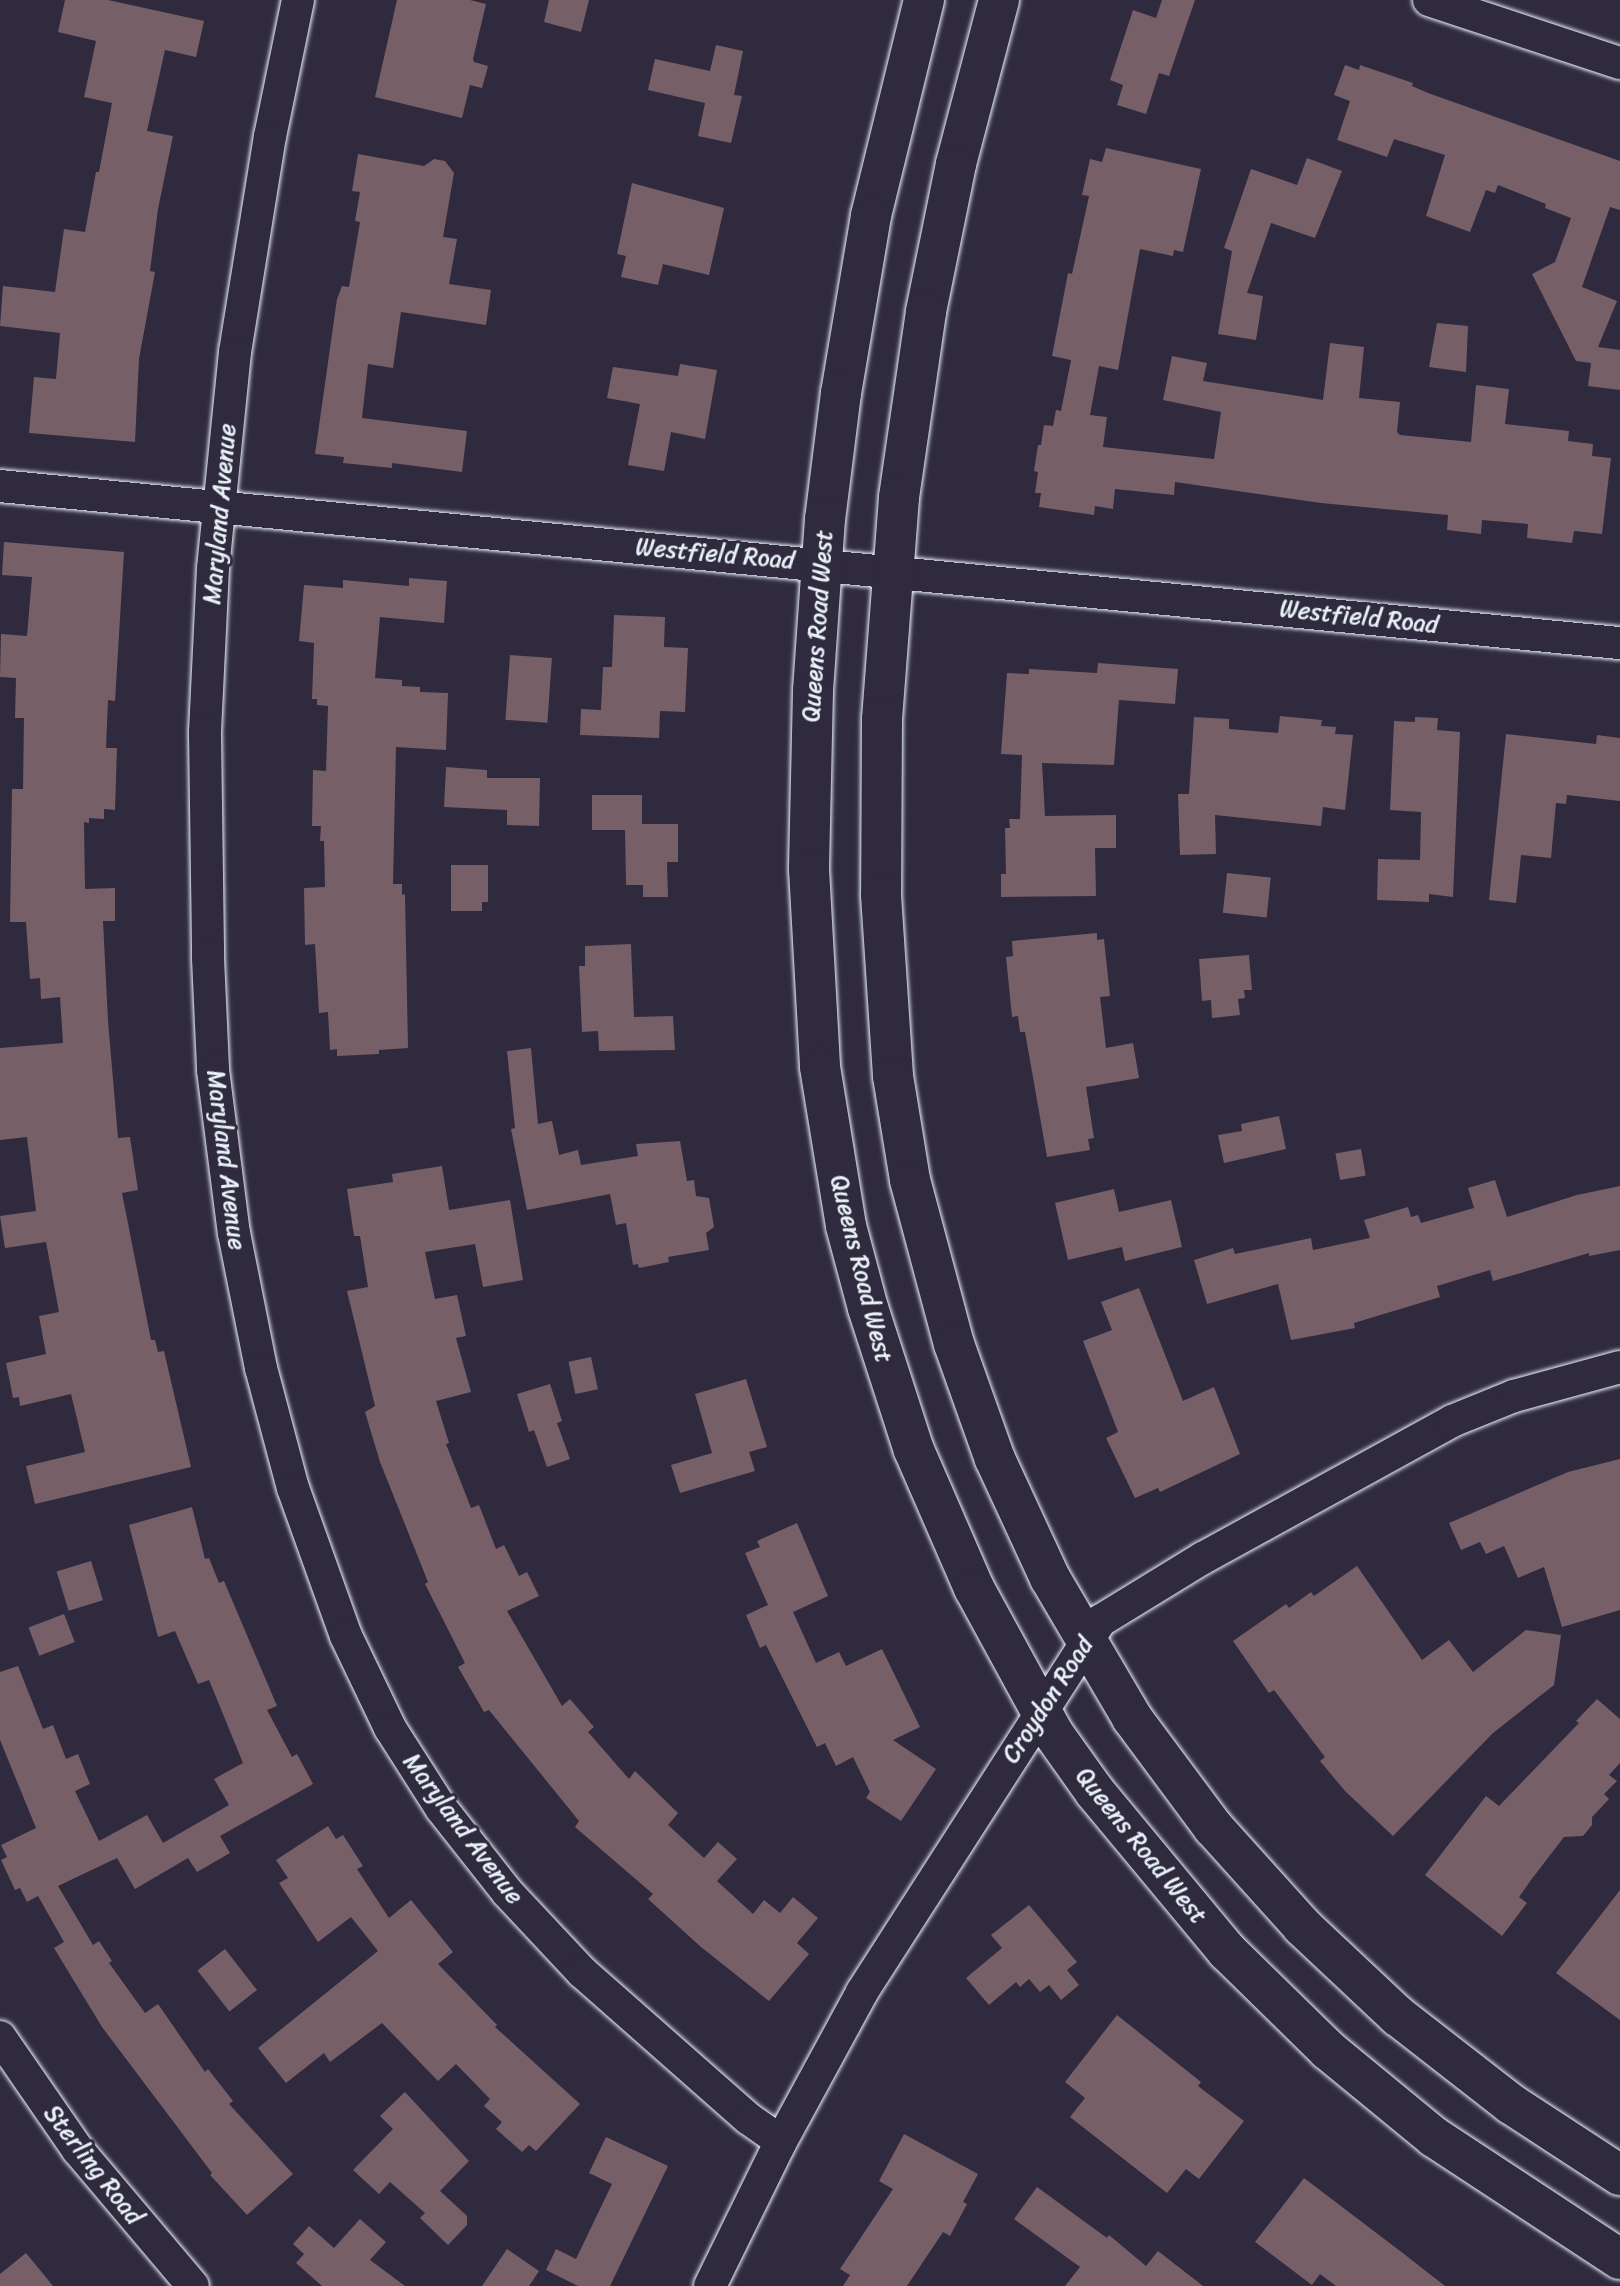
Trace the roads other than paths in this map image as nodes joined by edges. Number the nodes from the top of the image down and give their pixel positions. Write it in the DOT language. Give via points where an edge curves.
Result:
graph roads {
  1 [pos="298,0"];
  2 [pos="924,0"];
  3 [pos="999,0"];
  4 [pos="1429,0"];
  5 [pos="1620,63"];
  6 [pos="0,486"];
  7 [pos="218,507"];
  8 [pos="821,564"];
  9 [pos="892,570"];
  10 [pos="1620,643"];
  11 [pos="1620,1367"];
  12 [pos="1086,1640"];
  13 [pos="1040,1711"];
  14 [pos="0,2037"];
  15 [pos="781,2141"];
  16 [pos="1620,2175"];
  17 [pos="1620,2259"];
  18 [pos="1620,2276"];
  19 [pos="193,2286"];
  20 [pos="710,2286"];
  21 [pos="1612,2286"];
  1 -- 7 [label="street, Maryland Avenue" via="253,235"];
  2 -- 8 [label="street, Queens Road West" via="861,268"];
  3 -- 9 [label="street" via="956,164 926,312"];
  4 -- 5 [label="street"];
  6 -- 7 [label="street, Westfield Road"];
  7 -- 8 [label="street, Westfield Road"];
  7 -- 15 [label="street, Maryland Avenue" via="205,733 213,1070 242,1282 275,1426 313,1551 390,1728 489,1870 608,1997"];
  8 -- 9 [label="street, Westfield Road"];
  8 -- 13 [label="street, Queens Road West" via="809,869 820,1067 835,1166 856,1269 914,1450 974,1588"];
  9 -- 10 [label="street, Westfield Road"];
  9 -- 12 [label="street" via="882,719 881,882 889,1041 903,1137 949,1329 987,1438 1050,1578"];
  11 -- 12 [label="street, Croydon Road" via="1483,1407 1419,1438 1116,1608"];
  12 -- 13 [label="street, Croydon Road"];
  12 -- 16 [label="street" via="1174,1776 1302,1926 1398,2016 1469,2073"];
  13 -- 15 [label="street, Croydon Road" via="862,1992"];
  13 -- 17 [label="street, Queens Road West" via="1158,1871 1292,2017 1434,2137"];
  14 -- 19 [label="street, Sterling Road" via="78,2150"];
  15 -- 20 [label="street, Croydon Road"];
  18 -- 21 [label="street"];
}
